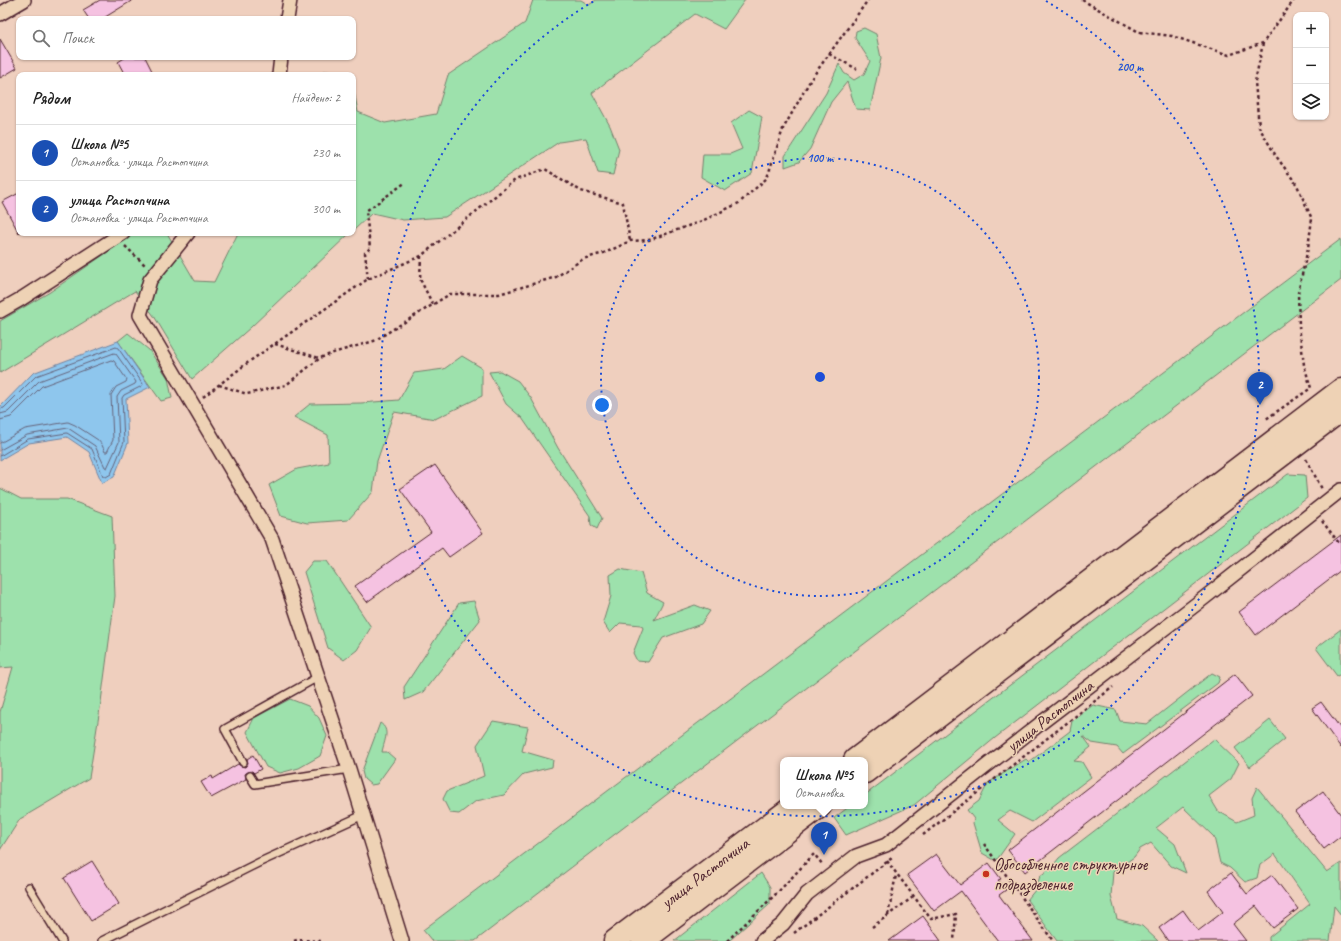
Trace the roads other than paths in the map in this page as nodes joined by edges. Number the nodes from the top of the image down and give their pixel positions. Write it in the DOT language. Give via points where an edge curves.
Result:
graph roads {
  1 [pos="24,0"];
  2 [pos="290,0"];
  3 [pos="0,14"];
  4 [pos="287,16"];
  5 [pos="281,60"];
  6 [pos="279,72"];
  7 [pos="118,236"];
  8 [pos="186,236"];
  9 [pos="0,311"];
  10 [pos="1341,390"];
  11 [pos="1341,410"];
  12 [pos="1341,490"];
  13 [pos="318,677"];
  14 [pos="859,757"];
  15 [pos="243,762"];
  16 [pos="349,769"];
  17 [pos="868,770"];
  18 [pos="250,776"];
  19 [pos="790,809"];
  20 [pos="816,809"];
  21 [pos="363,815"];
  22 [pos="29,887"];
  23 [pos="62,941"];
  24 [pos="102,941"];
  25 [pos="402,941"];
  26 [pos="616,941"];
  27 [pos="643,941"];
  28 [pos="762,941"];
  1 -- 3 [label="street"];
  2 -- 4 [label="street"];
  5 -- 6 [label="street"];
  7 -- 9 [label="street"];
  8 -- 13 [label="street" via="150,280 140,315 272,539"];
  10 -- 14 [label="highway"];
  11 -- 17 [label="highway"];
  12 -- 28 [label="street, улица Растопчина" via="886,845 856,856 807,894 783,924"];
  13 -- 15 [label="lane" via="225,729"];
  13 -- 16 [label="street"];
  16 -- 18 [label="lane" via="255,784"];
  16 -- 21 [label="street"];
  19 -- 26 [label="highway, улица Растопчина"];
  20 -- 27 [label="highway, улица Растопчина"];
  21 -- 24 [label="lane" via="260,862"];
  21 -- 25 [label="street"];
  22 -- 23 [label="lane"];
}
